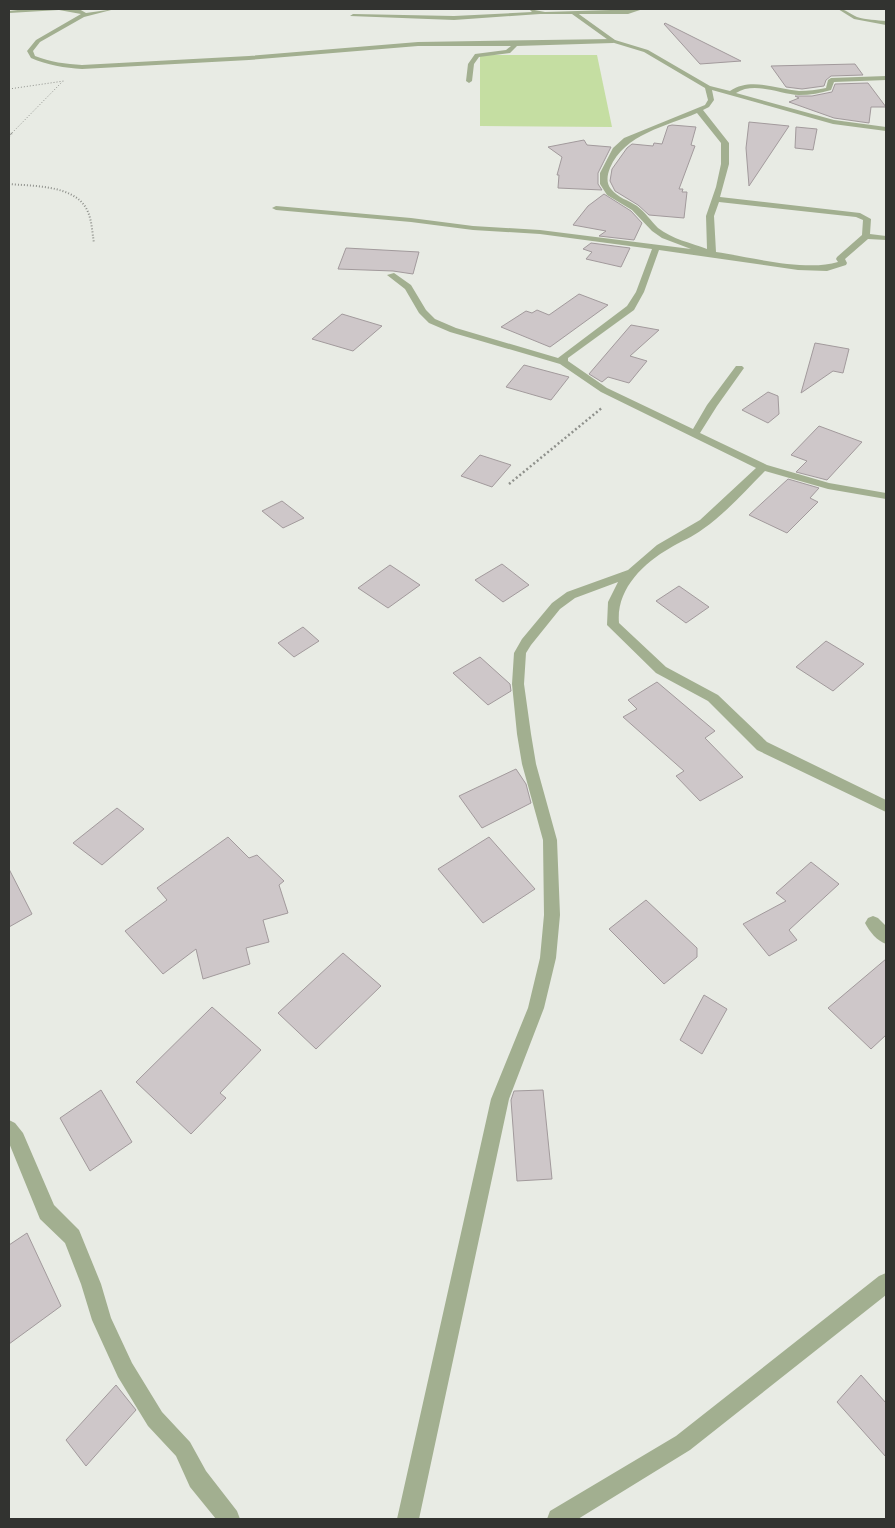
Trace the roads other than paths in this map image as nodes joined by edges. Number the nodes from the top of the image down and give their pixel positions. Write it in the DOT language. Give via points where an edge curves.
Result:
graph roads {
  1 [pos="113,9"];
  2 [pos="530,9"];
  3 [pos="640,9"];
  4 [pos="842,9"];
  5 [pos="9,12"];
  6 [pos="539,13"];
  7 [pos="574,13"];
  8 [pos="82,16"];
  9 [pos="353,16"];
  10 [pos="886,23"];
  11 [pos="614,41"];
  12 [pos="515,44"];
  13 [pos="886,78"];
  14 [pos="469,81"];
  15 [pos="708,87"];
  16 [pos="732,93"];
  17 [pos="699,110"];
  18 [pos="886,129"];
  19 [pos="715,199"];
  20 [pos="276,208"];
  21 [pos="866,236"];
  22 [pos="886,238"];
  23 [pos="656,248"];
  24 [pos="712,254"];
  25 [pos="392,275"];
  26 [pos="562,362"];
  27 [pos="739,368"];
  28 [pos="694,435"];
  29 [pos="763,467"];
  30 [pos="886,496"];
  31 [pos="633,572"];
  32 [pos="886,806"];
  33 [pos="873,923"];
  34 [pos="886,937"];
  35 [pos="9,1129"];
  36 [pos="886,1283"];
  37 [pos="229,1519"];
  38 [pos="408,1519"];
  39 [pos="558,1519"];
  1 -- 8 [label="lane"];
  2 -- 6 [label="lane"];
  3 -- 7 [label="lane"];
  4 -- 10 [label="lane" via="856,18"];
  5 -- 8 [label="lane" via="70,9 82,11"];
  6 -- 7 [label="lane"];
  6 -- 9 [label="lane" via="454,18"];
  7 -- 11 [label="street"];
  8 -- 12 [label="lane" via="38,42 32,47 31,54 45,62 72,67 249,58 418,44"];
  11 -- 12 [label="lane"];
  11 -- 15 [label="street" via="646,51"];
  12 -- 14 [label="lane" via="508,52 477,55 470,64"];
  13 -- 16 [label="street" via="831,80 829,89 810,93 754,87 737,89"];
  15 -- 16 [label="street"];
  15 -- 17 [label="street" via="710,102"];
  16 -- 18 [label="street" via="833,122"];
  17 -- 19 [label="street" via="725,143 725,164"];
  17 -- 24 [label="street" via="655,127 621,145 606,166 604,184 610,193 635,208 665,236"];
  19 -- 21 [label="street" via="858,215 867,220"];
  19 -- 24 [label="street" via="710,216"];
  20 -- 23 [label="street" via="540,232"];
  21 -- 22 [label="street"];
  21 -- 24 [label="street" via="840,259 843,263 827,268 798,267"];
  23 -- 24 [label="street"];
  23 -- 26 [label="street" via="631,308 567,354"];
  25 -- 26 [label="street" via="408,287 432,321"];
  26 -- 28 [label="street" via="617,396"];
  27 -- 28 [label="street"];
  28 -- 29 [label="street"];
  29 -- 30 [label="street" via="828,486"];
  29 -- 31 [label="street" via="705,523 660,549"];
  31 -- 32 [label="street" via="616,597 611,613 613,625 630,643 661,670 714,698 762,746"];
  31 -- 38 [label="street" via="570,595 556,606 520,653 518,684 524,734 550,840 552,915 548,958 536,1008 500,1099"];
  33 -- 34 [label="street"];
  35 -- 37 [label="street" via="17,1139 47,1212 72,1237 102,1320 125,1370 155,1419 183,1450 198,1479"];
  36 -- 39 [label="street" via="683,1443"];
}
